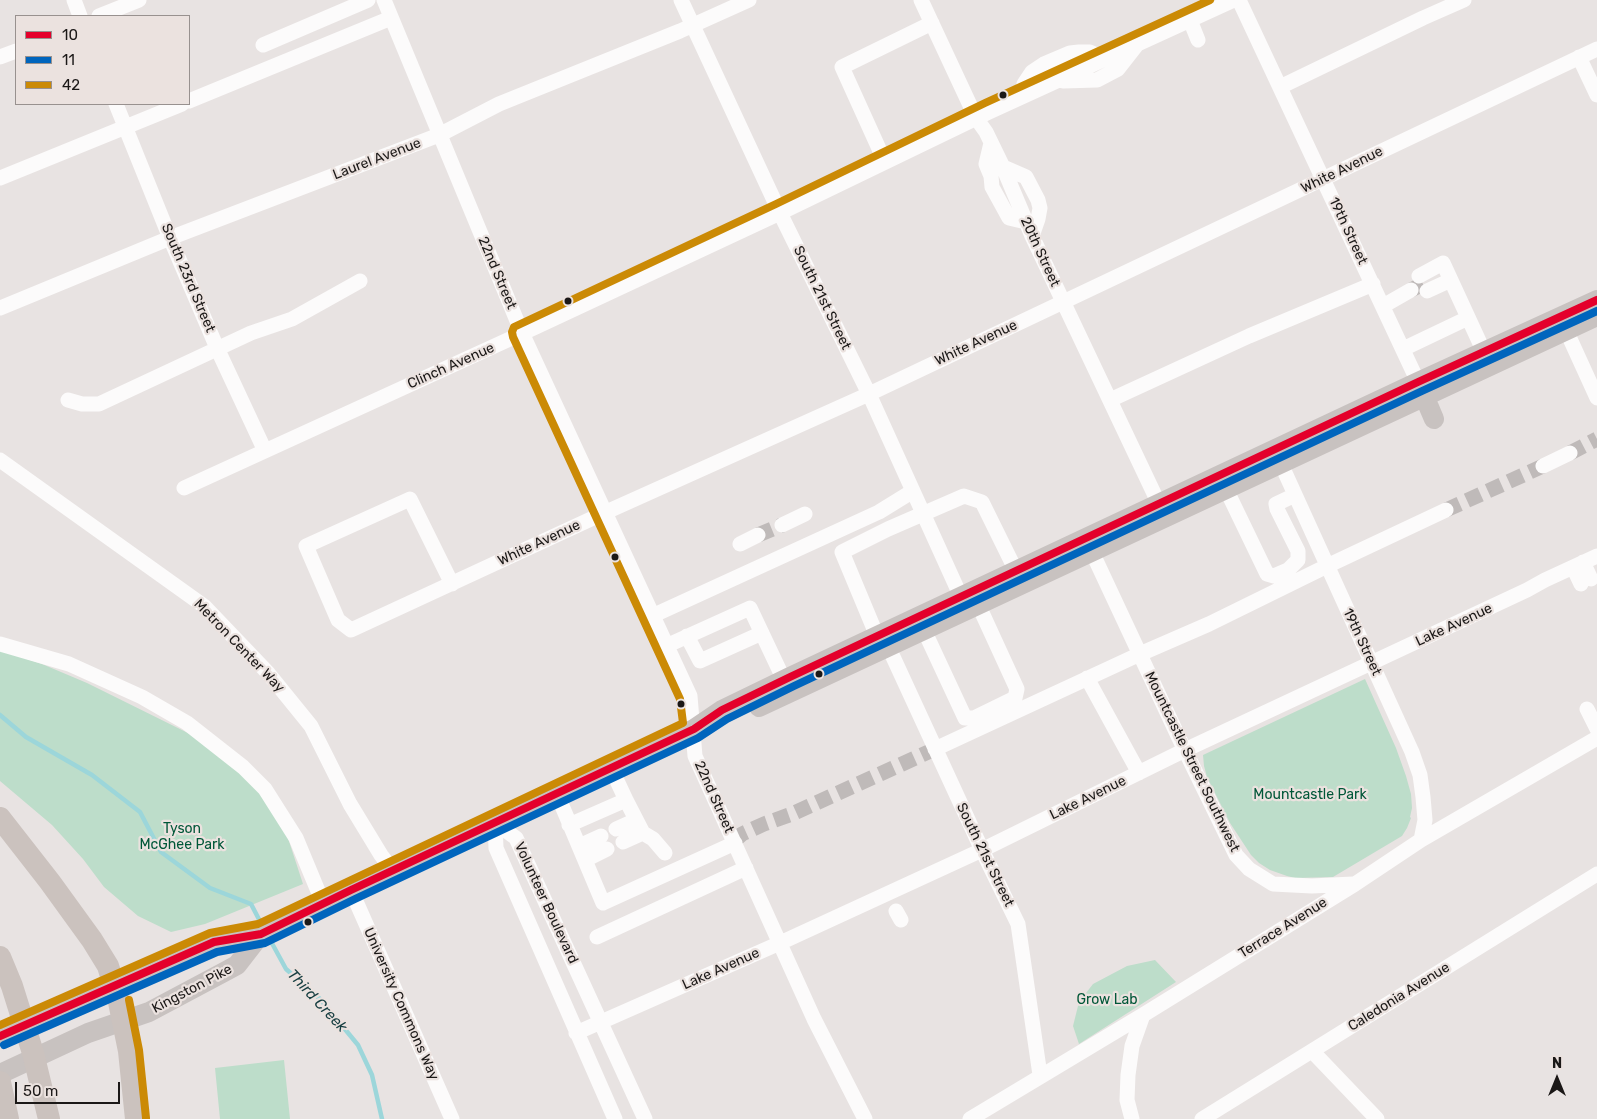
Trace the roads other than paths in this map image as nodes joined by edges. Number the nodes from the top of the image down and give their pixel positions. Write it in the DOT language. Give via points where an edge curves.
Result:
graph roads {
  1 [pos="74,0"];
  2 [pos="139,0"];
  3 [pos="368,0"];
  4 [pos="384,0"];
  5 [pos="682,0"];
  6 [pos="749,0"];
  7 [pos="921,0"];
  8 [pos="1234,0"];
  9 [pos="1239,0"];
  10 [pos="1464,0"];
  11 [pos="80,15"];
  12 [pos="102,15"];
  13 [pos="391,18"];
  14 [pos="1194,18"];
  15 [pos="932,23"];
  16 [pos="693,25"];
  17 [pos="1203,38"];
  18 [pos="262,45"];
  19 [pos="1136,45"];
  20 [pos="1597,49"];
  21 [pos="15,51"];
  22 [pos="0,57"];
  23 [pos="1579,57"];
  24 [pos="1106,58"];
  25 [pos="1056,81"];
  26 [pos="1280,87"];
  27 [pos="1597,95"];
  28 [pos="1022,97"];
  29 [pos="190,101"];
  30 [pos="116,105"];
  31 [pos="180,105"];
  32 [pos="976,118"];
  33 [pos="125,127"];
  34 [pos="439,135"];
  35 [pos="992,143"];
  36 [pos="885,162"];
  37 [pos="0,178"];
  38 [pos="1323,179"];
  39 [pos="780,213"];
  40 [pos="1029,229"];
  41 [pos="170,238"];
  42 [pos="360,281"];
  43 [pos="1373,284"];
  44 [pos="1597,300"];
  45 [pos="1064,302"];
  46 [pos="1389,302"];
  47 [pos="0,308"];
  48 [pos="1597,316"];
  49 [pos="1468,318"];
  50 [pos="1566,330"];
  51 [pos="522,333"];
  52 [pos="217,348"];
  53 [pos="1403,349"];
  54 [pos="1484,352"];
  55 [pos="1421,389"];
  56 [pos="869,394"];
  57 [pos="1597,398"];
  58 [pos="68,400"];
  59 [pos="1110,400"];
  60 [pos="1434,419"];
  61 [pos="265,451"];
  62 [pos="1570,453"];
  63 [pos="1278,457"];
  64 [pos="0,460"];
  65 [pos="1543,466"];
  66 [pos="184,488"];
  67 [pos="1226,489"];
  68 [pos="913,492"];
  69 [pos="1295,495"];
  70 [pos="1162,510"];
  71 [pos="1446,510"];
  72 [pos="604,513"];
  73 [pos="805,514"];
  74 [pos="923,514"];
  75 [pos="782,525"];
  76 [pos="758,535"];
  77 [pos="740,544"];
  78 [pos="1092,552"];
  79 [pos="1585,562"];
  80 [pos="1327,566"];
  81 [pos="1016,571"];
  82 [pos="1586,581"];
  83 [pos="452,584"];
  84 [pos="968,604"];
  85 [pos="652,616"];
  86 [pos="924,630"];
  87 [pos="762,633"];
  88 [pos="687,636"];
  89 [pos="883,641"];
  90 [pos="0,644"];
  91 [pos="666,646"];
  92 [pos="1140,654"];
  93 [pos="1371,663"];
  94 [pos="1087,678"];
  95 [pos="784,680"];
  96 [pos="1587,709"];
  97 [pos="1597,728"];
  98 [pos="694,729"];
  99 [pos="1597,738"];
  100 [pos="935,749"];
  101 [pos="1184,750"];
  102 [pos="611,768"];
  103 [pos="1139,773"];
  104 [pos="557,794"];
  105 [pos="626,800"];
  106 [pos="0,818"];
  107 [pos="495,823"];
  108 [pos="569,825"];
  109 [pos="640,827"];
  110 [pos="620,835"];
  111 [pos="1421,840"];
  112 [pos="604,842"];
  113 [pos="735,843"];
  114 [pos="982,850"];
  115 [pos="582,853"];
  116 [pos="665,853"];
  117 [pos="746,868"];
  118 [pos="393,871"];
  119 [pos="1597,874"];
  120 [pos="1355,884"];
  121 [pos="351,890"];
  122 [pos="324,903"];
  123 [pos="261,934"];
  124 [pos="597,937"];
  125 [pos="780,943"];
  126 [pos="0,957"];
  127 [pos="114,985"];
  128 [pos="1143,1015"];
  129 [pos="123,1021"];
  130 [pos="601,1022"];
  131 [pos="576,1033"];
  132 [pos="0,1036"];
  133 [pos="1312,1051"];
  134 [pos="0,1074"];
  135 [pos="1040,1075"];
  136 [pos="0,1082"];
  137 [pos="48,1110"];
  138 [pos="8,1119"];
  139 [pos="136,1119"];
  140 [pos="452,1119"];
  141 [pos="615,1119"];
  142 [pos="645,1119"];
  143 [pos="865,1119"];
  144 [pos="970,1119"];
  145 [pos="1132,1119"];
  146 [pos="1202,1119"];
  147 [pos="1376,1119"];
  1 -- 11 [label="street"];
  2 -- 12 [label="street"];
  3 -- 18 [label="street"];
  4 -- 13 [label="street, 22nd Street"];
  5 -- 16 [label="street, South 21st Street"];
  6 -- 16 [label="street, Laurel Avenue"];
  7 -- 15 [label="street, 20th Street"];
  8 -- 14 [label="street, Clinch Avenue"];
  9 -- 26 [label="street, 19th Street"];
  10 -- 26 [label="street"];
  13 -- 29 [label="street"];
  13 -- 34 [label="street, 22nd Street"];
  14 -- 17 [label="street"];
  14 -- 19 [label="street, Clinch Avenue"];
  15 -- 32 [label="street, 20th Street"];
  15 -- 36 [label="street" via="842,67"];
  16 -- 34 [label="street, Laurel Avenue" via="499,104"];
  16 -- 39 [label="street, South 21st Street"];
  19 -- 24 [label="street, Clinch Avenue"];
  19 -- 25 [label="street" via="1118,69 1097,80"];
  20 -- 23 [label="street, White Avenue"];
  21 -- 22 [label="street"];
  23 -- 27 [label="street"];
  23 -- 38 [label="street, White Avenue"];
  24 -- 25 [label="street, Clinch Avenue"];
  24 -- 28 [label="street" via="1090,52 1070,52 1044,64 1032,72 1024,84"];
  25 -- 28 [label="street, Clinch Avenue"];
  26 -- 38 [label="street, 19th Street"];
  28 -- 32 [label="street, Clinch Avenue"];
  30 -- 33 [label="street, South 23rd Street"];
  31 -- 33 [label="street"];
  32 -- 35 [label="street, 20th Street"];
  32 -- 36 [label="street, Clinch Avenue"];
  33 -- 37 [label="street"];
  33 -- 41 [label="street, South 23rd Street"];
  34 -- 41 [label="street, Laurel Avenue"];
  34 -- 51 [label="street, 22nd Street"];
  35 -- 40 [label="street, 20th Street"];
  35 -- 40 [label="street" via="986,164 992,187 1009,218"];
  36 -- 39 [label="street, Clinch Avenue"];
  38 -- 43 [label="street, 19th Street"];
  38 -- 45 [label="street, White Avenue"];
  39 -- 51 [label="street, Clinch Avenue"];
  39 -- 56 [label="street, South 21st Street"];
  40 -- 45 [label="street, 20th Street"];
  41 -- 47 [label="street, Laurel Avenue"];
  41 -- 52 [label="street, South 23rd Street"];
  42 -- 52 [label="street" via="292,319"];
  43 -- 46 [label="street, 19th Street"];
  43 -- 59 [label="street"];
  44 -- 54 [label="main road"];
  45 -- 56 [label="street, White Avenue"];
  45 -- 59 [label="street, 20th Street"];
  46 -- 49 [label="street" via="1400,287 1417,286 1449,276"];
  46 -- 53 [label="street, 19th Street"];
  48 -- 50 [label="main road"];
  49 -- 53 [label="street"];
  49 -- 54 [label="street"];
  50 -- 55 [label="main road"];
  50 -- 57 [label="street"];
  51 -- 61 [label="street, Clinch Avenue"];
  51 -- 72 [label="street, 22nd Street"];
  52 -- 58 [label="street" via="99,404"];
  52 -- 61 [label="street, South 23rd Street"];
  53 -- 55 [label="street, 19th Street"];
  54 -- 55 [label="main road"];
  55 -- 60 [label="main road"];
  55 -- 63 [label="main road"];
  56 -- 68 [label="street, South 21st Street"];
  56 -- 72 [label="street, White Avenue"];
  59 -- 70 [label="street, 20th Street"];
  61 -- 66 [label="street, Clinch Avenue"];
  62 -- 65 [label="street"];
  63 -- 67 [label="main road"];
  63 -- 69 [label="street, 19th Street"];
  63 -- 70 [label="main road"];
  64 -- 118 [label="street, Metron Center Way" via="204,606 268,672 311,726 350,804"];
  67 -- 69 [label="street" via="1267,574 1274,576 1288,570 1298,560 1298,551 1276,504"];
  67 -- 70 [label="main road"];
  68 -- 74 [label="street, South 21st Street"];
  68 -- 85 [label="street" via="879,512"];
  69 -- 80 [label="street, 19th Street"];
  70 -- 78 [label="main road"];
  70 -- 81 [label="main road"];
  71 -- 80 [label="street"];
  72 -- 83 [label="street, White Avenue"];
  72 -- 85 [label="street, 22nd Street"];
  73 -- 75 [label="street"];
  74 -- 81 [label="street" via="964,496 982,502"];
  74 -- 84 [label="street, South 21st Street"];
  74 -- 89 [label="street, South 21st Street" via="842,552"];
  76 -- 77 [label="street"];
  78 -- 84 [label="main road"];
  78 -- 92 [label="street, Mountcastle Street Southwest"];
  79 -- 82 [label="street"];
  79 -- 93 [label="street, Lake Avenue"];
  80 -- 92 [label="street"];
  80 -- 93 [label="street, 19th Street"];
  81 -- 84 [label="main road"];
  83 -- 83 [label="street, White Avenue" via="351,630 338,620 306,546 410,499"];
  84 -- 86 [label="main road"];
  84 -- 86 [label="street, South 21st Street" via="1017,689 1015,698 974,718 965,718"];
  84 -- 89 [label="main road"];
  85 -- 91 [label="street, 22nd Street"];
  86 -- 89 [label="main road"];
  87 -- 88 [label="street" via="700,661"];
  87 -- 88 [label="street" via="750,608"];
  87 -- 95 [label="street"];
  88 -- 91 [label="street"];
  89 -- 95 [label="main road"];
  89 -- 98 [label="main road" via="727,722"];
  89 -- 100 [label="street, South 21st Street"];
  90 -- 122 [label="street" via="68,664 142,697 187,723 243,767 265,789 296,838"];
  91 -- 98 [label="street, 22nd Street" via="690,696"];
  92 -- 94 [label="street"];
  92 -- 101 [label="street, Mountcastle Street Southwest"];
  93 -- 101 [label="street, Lake Avenue"];
  93 -- 111 [label="street, 19th Street" via="1420,775 1425,820"];
  94 -- 100 [label="street"];
  94 -- 103 [label="street"];
  95 -- 98 [label="main road" via="722,710"];
  96 -- 97 [label="street"];
  98 -- 102 [label="main road, Kingston Pike"];
  98 -- 113 [label="street, 22nd Street" via="695,756"];
  99 -- 111 [label="street, Terrace Avenue"];
  100 -- 114 [label="street, South 21st Street"];
  101 -- 103 [label="street, Lake Avenue"];
  101 -- 120 [label="street, Mountcastle Street Southwest" via="1236,855 1249,869 1273,884"];
  102 -- 104 [label="main road, Kingston Pike"];
  102 -- 105 [label="street"];
  103 -- 114 [label="street, Lake Avenue"];
  104 -- 107 [label="main road, Kingston Pike"];
  104 -- 108 [label="street"];
  105 -- 108 [label="street"];
  105 -- 109 [label="street"];
  106 -- 127 [label="highway" via="92,940 108,966"];
  107 -- 118 [label="main road, Kingston Pike"];
  107 -- 130 [label="street, Volunteer Boulevard" via="516,838"];
  107 -- 131 [label="street, Volunteer Boulevard" via="496,848"];
  108 -- 115 [label="street"];
  109 -- 110 [label="street"];
  109 -- 116 [label="street"];
  111 -- 120 [label="street, Terrace Avenue"];
  112 -- 115 [label="street"];
  113 -- 115 [label="street" via="603,903"];
  113 -- 117 [label="street, 22nd Street"];
  114 -- 125 [label="street, Lake Avenue"];
  114 -- 135 [label="street, South 21st Street" via="1018,924"];
  117 -- 124 [label="street"];
  117 -- 125 [label="street, 22nd Street"];
  118 -- 121 [label="main road, Kingston Pike"];
  119 -- 133 [label="street, Caledonia Avenue"];
  120 -- 128 [label="street, Terrace Avenue"];
  121 -- 122 [label="main road, Kingston Pike"];
  121 -- 140 [label="street, University Commons Way"];
  122 -- 123 [label="main road, Kingston Pike"];
  123 -- 127 [label="main road, Kingston Pike" via="214,942"];
  123 -- 129 [label="main road, Kingston Pike" via="237,965 149,1012"];
  125 -- 130 [label="street, Lake Avenue"];
  125 -- 143 [label="street, 22nd Street"];
  126 -- 137 [label="highway" via="12,986"];
  127 -- 129 [label="highway"];
  127 -- 132 [label="main road, Kingston Pike"];
  128 -- 135 [label="street, Terrace Avenue"];
  128 -- 145 [label="street" via="1132,1046 1128,1075 1127,1100"];
  129 -- 134 [label="main road, Kingston Pike" via="88,1033"];
  129 -- 139 [label="highway"];
  130 -- 131 [label="street, Lake Avenue"];
  130 -- 142 [label="street, Volunteer Boulevard"];
  131 -- 141 [label="street, Volunteer Boulevard"];
  133 -- 146 [label="street, Caledonia Avenue"];
  133 -- 147 [label="street"];
  135 -- 144 [label="street, Terrace Avenue"];
  136 -- 138 [label="highway"];
}
